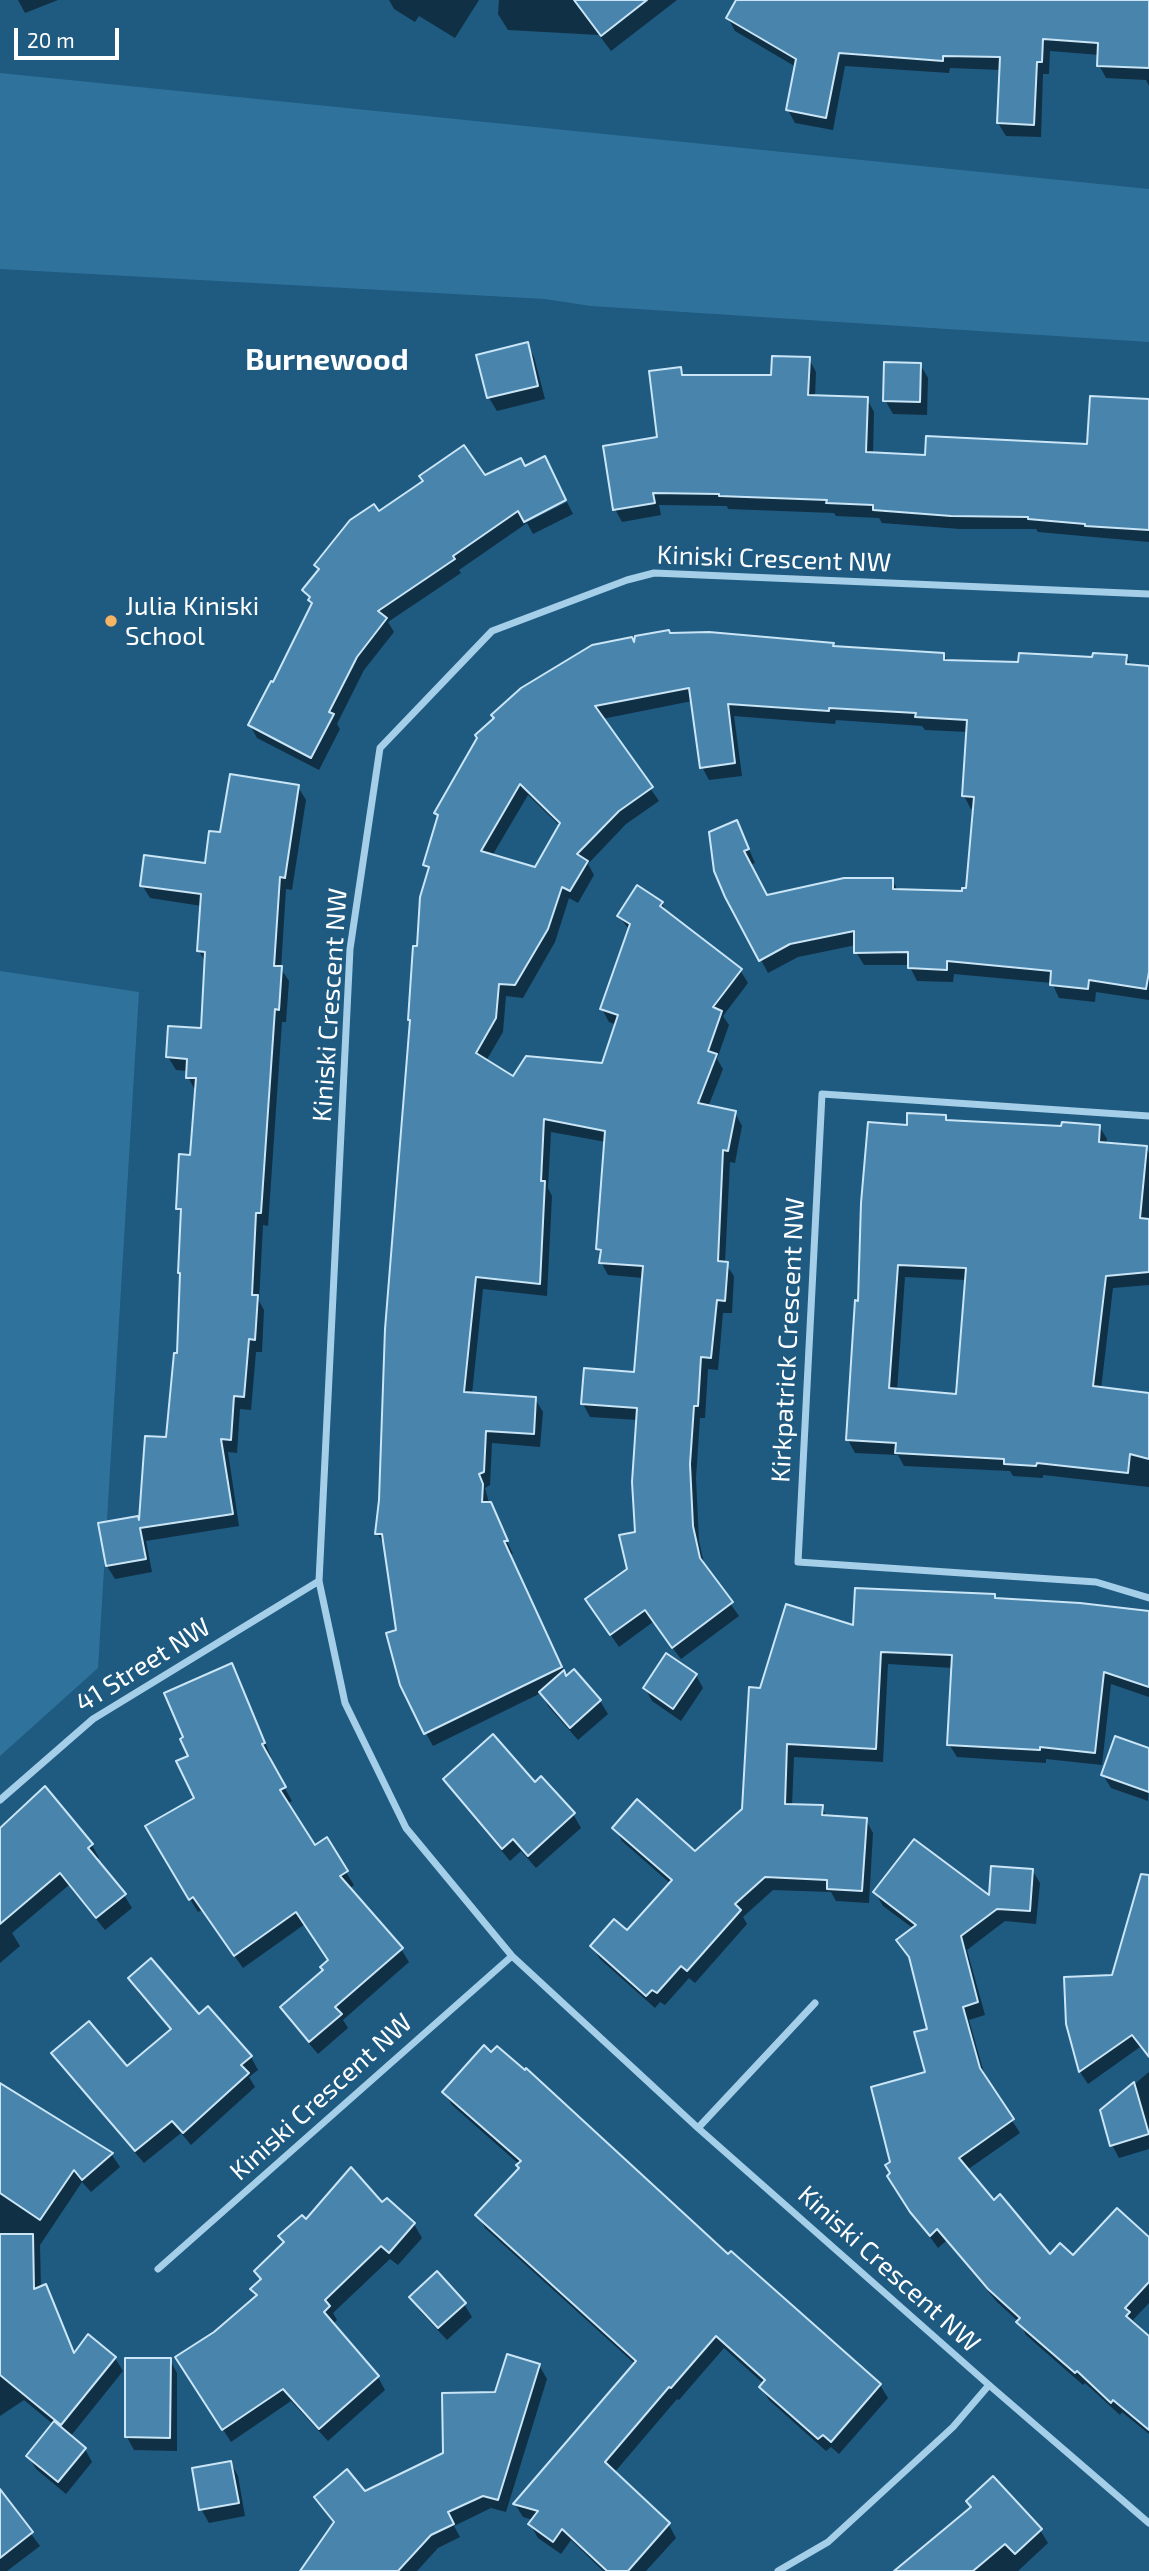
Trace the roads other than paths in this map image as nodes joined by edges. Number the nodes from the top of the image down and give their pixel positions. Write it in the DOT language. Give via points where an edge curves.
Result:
graph roads {
  1 [pos="1149,594"];
  2 [pos="1149,1116"];
  3 [pos="319,1581"];
  4 [pos="1149,1598"];
  5 [pos="0,1800"];
  6 [pos="512,1956"];
  7 [pos="815,2003"];
  8 [pos="698,2128"];
  9 [pos="158,2269"];
  10 [pos="989,2385"];
  11 [pos="1149,2523"];
  12 [pos="778,2571"];
  1 -- 3 [label="street, Kiniski Crescent NW" via="654,573 492,631 380,748 350,949"];
  2 -- 4 [label="street, Kirkpatrick Crescent NW" via="822,1094 798,1562 1096,1582"];
  3 -- 5 [label="street, 41 Street NW" via="93,1718"];
  3 -- 6 [label="street, Kiniski Crescent NW" via="345,1703 406,1828"];
  6 -- 8 [label="street, Kiniski Crescent NW"];
  6 -- 9 [label="street, Kiniski Crescent NW"];
  7 -- 8 [label="street"];
  8 -- 10 [label="street, Kiniski Crescent NW"];
  10 -- 11 [label="street, Kiniski Crescent NW"];
  10 -- 12 [label="street, Kiniski Crescent NW" via="953,2427 828,2542"];
}
